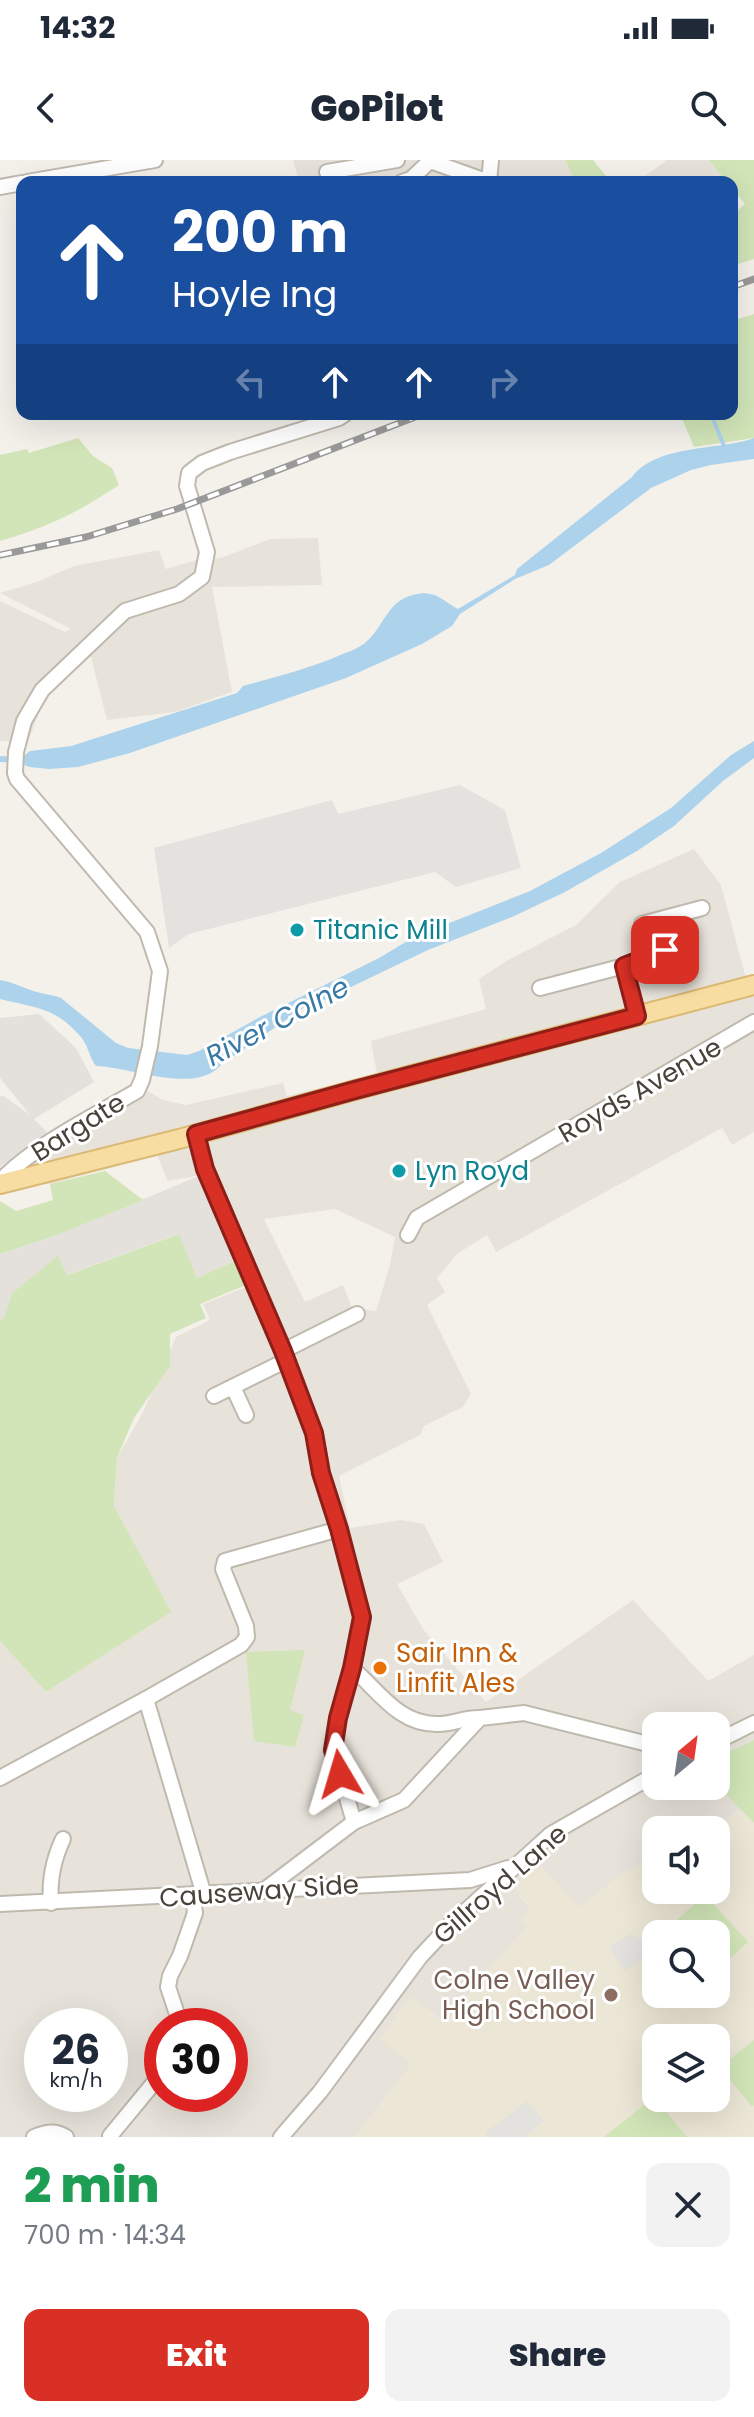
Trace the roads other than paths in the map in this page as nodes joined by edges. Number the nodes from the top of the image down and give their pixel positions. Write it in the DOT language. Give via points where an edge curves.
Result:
graph roads {
  1 [pos="155,160"];
  2 [pos="397,160"];
  3 [pos="426,161"];
  4 [pos="327,172"];
  5 [pos="60,176"];
  6 [pos="471,176"];
  7 [pos="329,420"];
  8 [pos="702,908"];
  9 [pos="678,915"];
  10 [pos="642,924"];
  11 [pos="624,966"];
  12 [pos="754,985"];
  13 [pos="540,988"];
  14 [pos="637,1016"];
  15 [pos="754,1022"];
  16 [pos="196,1134"];
  17 [pos="0,1182"];
  18 [pos="408,1235"];
  19 [pos="357,1314"];
  20 [pos="285,1356"];
  21 [pos="233,1387"];
  22 [pos="214,1396"];
  23 [pos="246,1415"];
  24 [pos="339,1529"];
  25 [pos="352,1668"];
  26 [pos="146,1699"];
  27 [pos="480,1718"];
  28 [pos="754,1723"];
  29 [pos="730,1735"];
  30 [pos="642,1742"];
  31 [pos="0,1778"];
  32 [pos="642,1782"];
  33 [pos="354,1822"];
  34 [pos="63,1839"];
  35 [pos="516,1865"];
  36 [pos="263,1891"];
  37 [pos="198,1895"];
  38 [pos="51,1903"];
  39 [pos="0,1904"];
  40 [pos="175,2008"];
  41 [pos="144,2095"];
  42 [pos="110,2136"];
  43 [pos="34,2137"];
  44 [pos="66,2137"];
  45 [pos="281,2137"];
  1 -- 5 [label="street"];
  2 -- 4 [label="street"];
  3 -- 6 [label="street"];
  7 -- 17 [label="street, Bargate" via="230,452 189,473 187,486 207,552 202,577 179,594 125,611 42,690 24,721 15,760 17,779 147,932 160,971 150,1046 137,1091 58,1138"];
  8 -- 9 [label="street"];
  9 -- 10 [label="street"];
  9 -- 11 [label="street" via="675,940 665,950"];
  11 -- 13 [label="street"];
  11 -- 14 [label="street"];
  12 -- 14 [label="main road"];
  14 -- 16 [label="main road"];
  15 -- 18 [label="street, Royds Avenue" via="417,1218"];
  16 -- 17 [label="main road"];
  16 -- 20 [label="street" via="205,1169"];
  19 -- 20 [label="street"];
  20 -- 21 [label="street"];
  20 -- 24 [label="street" via="314,1433"];
  21 -- 22 [label="street"];
  21 -- 23 [label="street"];
  24 -- 25 [label="street" via="362,1617"];
  24 -- 26 [label="street" via="225,1561 223,1569 247,1637"];
  25 -- 27 [label="street" via="396,1711 420,1723"];
  25 -- 33 [label="street" via="333,1750"];
  26 -- 31 [label="street"];
  26 -- 37 [label="street"];
  27 -- 30 [label="street" via="524,1713"];
  27 -- 33 [label="street" via="404,1800"];
  28 -- 29 [label="street"];
  32 -- 35 [label="street, Gillroyd Lane" via="551,1834"];
  33 -- 36 [label="street"];
  34 -- 38 [label="street" via="50,1882"];
  35 -- 36 [label="street, Causeway Side" via="470,1880"];
  35 -- 45 [label="street, Gillroyd Lane" via="433,1941"];
  36 -- 37 [label="street, Causeway Side"];
  37 -- 38 [label="street, Causeway Side"];
  37 -- 40 [label="street" via="170,1976"];
  38 -- 39 [label="street, Causeway Side"];
  41 -- 42 [label="street"];
  43 -- 44 [label="street" via="47,2132"];
}
